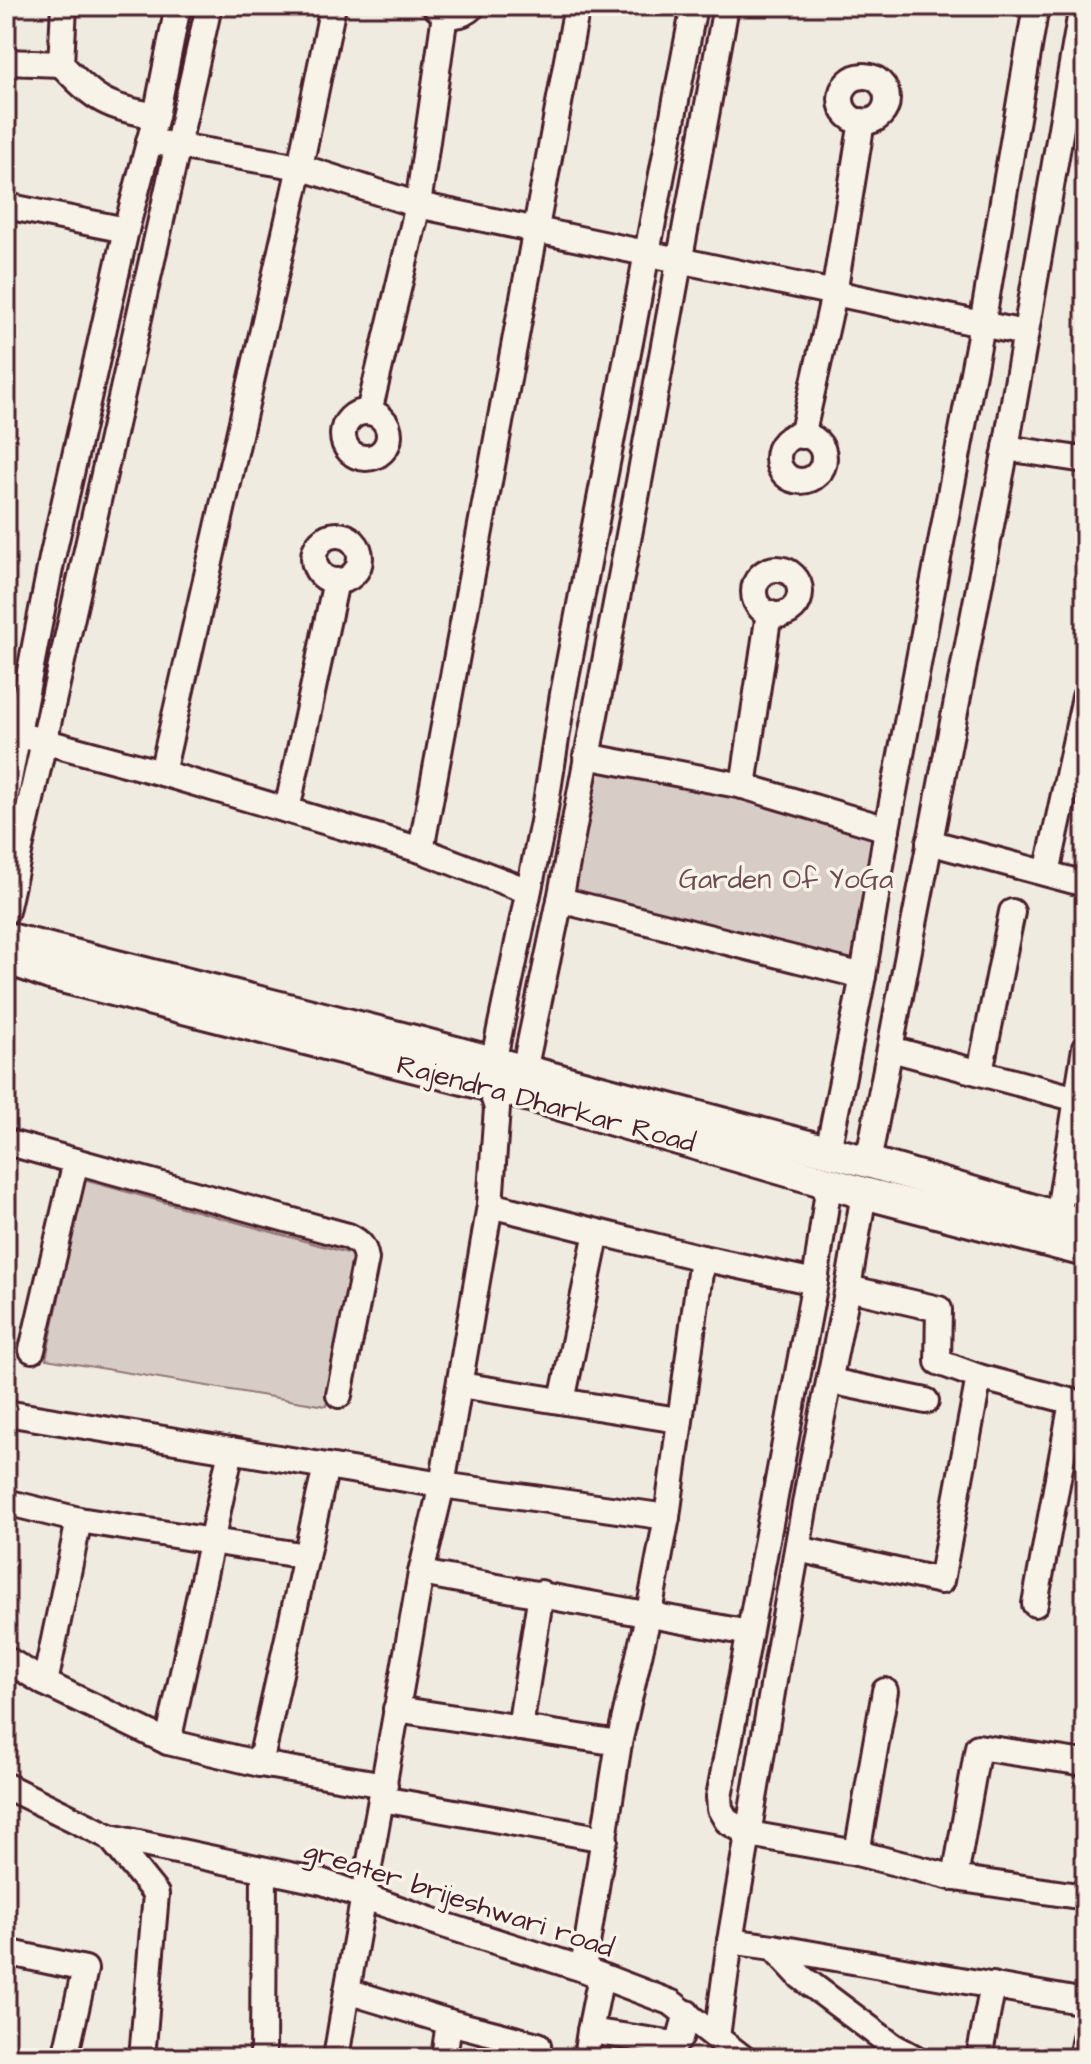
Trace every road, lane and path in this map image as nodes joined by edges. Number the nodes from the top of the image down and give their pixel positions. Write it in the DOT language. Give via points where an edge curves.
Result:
graph roads {
  1 [pos="64,6"];
  2 [pos="178,6"];
  3 [pos="209,6"];
  4 [pos="333,6"];
  5 [pos="473,6"];
  6 [pos="577,6"];
  7 [pos="694,6"];
  8 [pos="726,6"];
  9 [pos="1036,6"];
  10 [pos="1082,6"];
  11 [pos="440,10"];
  12 [pos="6,62"];
  13 [pos="61,64"];
  14 [pos="156,116"];
  15 [pos="862,121"];
  16 [pos="149,141"];
  17 [pos="178,146"];
  18 [pos="300,167"];
  19 [pos="418,205"];
  20 [pos="7,213"];
  21 [pos="126,230"];
  22 [pos="537,230"];
  23 [pos="646,253"];
  24 [pos="680,259"];
  25 [pos="834,294"];
  26 [pos="982,325"];
  27 [pos="1024,333"];
  28 [pos="369,412"];
  29 [pos="802,436"];
  30 [pos="1006,448"];
  31 [pos="1085,460"];
  32 [pos="336,581"];
  33 [pos="769,613"];
  34 [pos="1085,697"];
  35 [pos="11,733"];
  36 [pos="43,741"];
  37 [pos="586,756"];
  38 [pos="162,773"];
  39 [pos="743,786"];
  40 [pos="6,795"];
  41 [pos="287,810"];
  42 [pos="887,829"];
  43 [pos="929,842"];
  44 [pos="421,850"];
  45 [pos="1047,873"];
  46 [pos="1085,884"];
  47 [pos="528,891"];
  48 [pos="560,900"];
  49 [pos="6,911"];
  50 [pos="1012,912"];
  51 [pos="6,938"];
  52 [pos="6,958"];
  53 [pos="863,976"];
  54 [pos="1085,1048"];
  55 [pos="891,1049"];
  56 [pos="980,1072"];
  57 [pos="504,1084"];
  58 [pos="1077,1099"];
  59 [pos="6,1142"];
  60 [pos="828,1151"];
  61 [pos="76,1161"];
  62 [pos="868,1162"];
  63 [pos="829,1183"];
  64 [pos="864,1193"];
  65 [pos="490,1205"];
  66 [pos="1071,1222"];
  67 [pos="597,1232"];
  68 [pos="1085,1251"];
  69 [pos="702,1258"];
  70 [pos="815,1282"];
  71 [pos="848,1288"];
  72 [pos="32,1350"];
  73 [pos="979,1377"];
  74 [pos="830,1381"];
  75 [pos="460,1385"];
  76 [pos="339,1395"];
  77 [pos="562,1401"];
  78 [pos="926,1401"];
  79 [pos="1078,1403"];
  80 [pos="6,1413"];
  81 [pos="678,1420"];
  82 [pos="231,1450"];
  83 [pos="326,1466"];
  84 [pos="442,1485"];
  85 [pos="6,1502"];
  86 [pos="667,1517"];
  87 [pos="79,1520"];
  88 [pos="212,1540"];
  89 [pos="798,1549"];
  90 [pos="306,1556"];
  91 [pos="421,1573"];
  92 [pos="541,1593"];
  93 [pos="1035,1604"];
  94 [pos="649,1612"];
  95 [pos="749,1633"];
  96 [pos="6,1659"];
  97 [pos="45,1683"];
  98 [pos="885,1691"];
  99 [pos="396,1709"];
  100 [pos="520,1728"];
  101 [pos="168,1742"];
  102 [pos="619,1743"];
  103 [pos="1085,1763"];
  104 [pos="260,1764"];
  105 [pos="6,1786"];
  106 [pos="383,1792"];
  107 [pos="749,1834"];
  108 [pos="110,1837"];
  109 [pos="605,1839"];
  110 [pos="857,1853"];
  111 [pos="264,1870"];
  112 [pos="955,1878"];
  113 [pos="365,1897"];
  114 [pos="1085,1897"];
  115 [pos="730,1941"];
  116 [pos="773,1947"];
  117 [pos="6,1952"];
  118 [pos="592,1973"];
  119 [pos="993,1985"];
  120 [pos="347,1991"];
  121 [pos="1085,2002"];
  122 [pos="687,2013"];
  123 [pos="449,2022"];
  124 [pos="590,2031"];
  125 [pos="717,2037"];
  126 [pos="1085,2038"];
  127 [pos="538,2045"];
  128 [pos="677,2050"];
  129 [pos="65,2058"];
  130 [pos="142,2058"];
  131 [pos="263,2058"];
  132 [pos="336,2058"];
  133 [pos="444,2058"];
  134 [pos="586,2058"];
  135 [pos="743,2058"];
  136 [pos="915,2058"];
  137 [pos="979,2058"];
  138 [pos="1081,2058"];
  1 -- 13 [label="street"];
  2 -- 14 [label="street"];
  3 -- 17 [label="street"];
  4 -- 18 [label="street"];
  5 -- 11 [label="street" via="460,15"];
  6 -- 22 [label="street"];
  7 -- 23 [label="street"];
  8 -- 24 [label="street"];
  9 -- 26 [label="street"];
  10 -- 27 [label="street"];
  11 -- 19 [label="street"];
  12 -- 13 [label="street"];
  13 -- 14 [label="street" via="90,95"];
  14 -- 16 [label="street"];
  15 -- 25 [label="street"];
  16 -- 17 [label="street"];
  16 -- 21 [label="street"];
  17 -- 18 [label="street"];
  17 -- 36 [label="street"];
  18 -- 19 [label="street"];
  18 -- 38 [label="street"];
  19 -- 22 [label="street"];
  19 -- 28 [label="street"];
  20 -- 21 [label="street"];
  21 -- 35 [label="street"];
  22 -- 23 [label="street"];
  22 -- 44 [label="street"];
  23 -- 24 [label="street"];
  23 -- 47 [label="street"];
  24 -- 25 [label="street"];
  24 -- 37 [label="street"];
  25 -- 26 [label="street"];
  25 -- 29 [label="street"];
  26 -- 27 [label="street"];
  26 -- 42 [label="street"];
  27 -- 30 [label="street"];
  30 -- 31 [label="street"];
  30 -- 43 [label="street"];
  32 -- 41 [label="street"];
  33 -- 39 [label="street"];
  34 -- 45 [label="street"];
  35 -- 36 [label="street"];
  35 -- 40 [label="street"];
  36 -- 38 [label="street"];
  36 -- 49 [label="street"];
  37 -- 39 [label="street"];
  37 -- 48 [label="street"];
  38 -- 41 [label="street"];
  39 -- 42 [label="street"];
  41 -- 44 [label="street"];
  42 -- 53 [label="street"];
  43 -- 45 [label="street"];
  43 -- 55 [label="street"];
  44 -- 47 [label="street"];
  45 -- 46 [label="street"];
  47 -- 57 [label="street"];
  48 -- 53 [label="street"];
  48 -- 57 [label="street"];
  50 -- 56 [label="street"];
  51 -- 57 [label="main road, Rajendra Dharkar Road"];
  52 -- 57 [label="main road, Rajendra Dharkar Road" via="65,978"];
  53 -- 60 [label="street"];
  54 -- 58 [label="street"];
  55 -- 56 [label="street"];
  55 -- 62 [label="street"];
  56 -- 58 [label="street"];
  57 -- 60 [label="main road, Rajendra Dharkar Road"];
  57 -- 63 [label="main road, Rajendra Dharkar Road"];
  57 -- 65 [label="street"];
  58 -- 66 [label="street"];
  59 -- 61 [label="street"];
  60 -- 62 [label="main road, Rajendra Dharkar Road"];
  61 -- 72 [label="street"];
  61 -- 76 [label="street" via="359,1242 366,1259"];
  62 -- 66 [label="main road, Rajendra Dharkar Road"];
  63 -- 64 [label="main road, Rajendra Dharkar Road"];
  63 -- 70 [label="street"];
  64 -- 68 [label="main road, Rajendra Dharkar Road"];
  64 -- 71 [label="street"];
  65 -- 67 [label="street"];
  65 -- 75 [label="street"];
  67 -- 69 [label="street"];
  67 -- 77 [label="street"];
  69 -- 70 [label="street"];
  69 -- 81 [label="street"];
  70 -- 95 [label="street"];
  71 -- 73 [label="street" via="939,1309 938,1362"];
  71 -- 74 [label="street"];
  73 -- 79 [label="street"];
  73 -- 89 [label="street" via="941,1581"];
  74 -- 78 [label="street"];
  74 -- 89 [label="street"];
  75 -- 77 [label="street"];
  75 -- 84 [label="street"];
  77 -- 81 [label="street"];
  79 -- 93 [label="street"];
  80 -- 82 [label="street"];
  81 -- 86 [label="street"];
  82 -- 83 [label="street"];
  82 -- 88 [label="street"];
  83 -- 84 [label="street"];
  83 -- 90 [label="street"];
  84 -- 86 [label="street"];
  84 -- 91 [label="street"];
  85 -- 87 [label="street"];
  86 -- 94 [label="street"];
  87 -- 88 [label="street"];
  87 -- 97 [label="street"];
  88 -- 90 [label="street"];
  88 -- 101 [label="street"];
  89 -- 107 [label="street"];
  90 -- 104 [label="street"];
  91 -- 92 [label="street"];
  91 -- 99 [label="street"];
  92 -- 94 [label="street"];
  92 -- 100 [label="street"];
  94 -- 95 [label="street"];
  94 -- 102 [label="street"];
  95 -- 107 [label="street" via="719,1797 727,1821"];
  96 -- 97 [label="street"];
  97 -- 101 [label="street"];
  98 -- 110 [label="street"];
  99 -- 100 [label="street"];
  99 -- 106 [label="street"];
  100 -- 102 [label="street"];
  101 -- 104 [label="street"];
  102 -- 109 [label="street"];
  103 -- 112 [label="street" via="978,1747"];
  104 -- 106 [label="street"];
  105 -- 108 [label="street, greater brijeshwari road"];
  106 -- 109 [label="street"];
  106 -- 113 [label="street"];
  107 -- 110 [label="street"];
  107 -- 115 [label="street"];
  108 -- 111 [label="street, greater brijeshwari road"];
  108 -- 130 [label="street" via="156,1894"];
  109 -- 118 [label="street"];
  110 -- 112 [label="street"];
  111 -- 113 [label="street, greater brijeshwari road"];
  111 -- 131 [label="street"];
  112 -- 114 [label="street"];
  113 -- 118 [label="street, greater brijeshwari road"];
  113 -- 120 [label="street"];
  115 -- 116 [label="street"];
  115 -- 125 [label="street"];
  116 -- 119 [label="street"];
  116 -- 136 [label="street" via="801,1977"];
  117 -- 129 [label="street" via="85,1969"];
  118 -- 122 [label="street, greater brijeshwari road"];
  118 -- 124 [label="street"];
  119 -- 121 [label="street"];
  119 -- 137 [label="street"];
  120 -- 123 [label="street"];
  120 -- 132 [label="street"];
  122 -- 125 [label="street, greater brijeshwari road"];
  122 -- 128 [label="street"];
  123 -- 127 [label="street"];
  123 -- 133 [label="street"];
  124 -- 128 [label="street"];
  124 -- 134 [label="street"];
  125 -- 135 [label="street, greater brijeshwari road"];
  126 -- 138 [label="street"];
}
